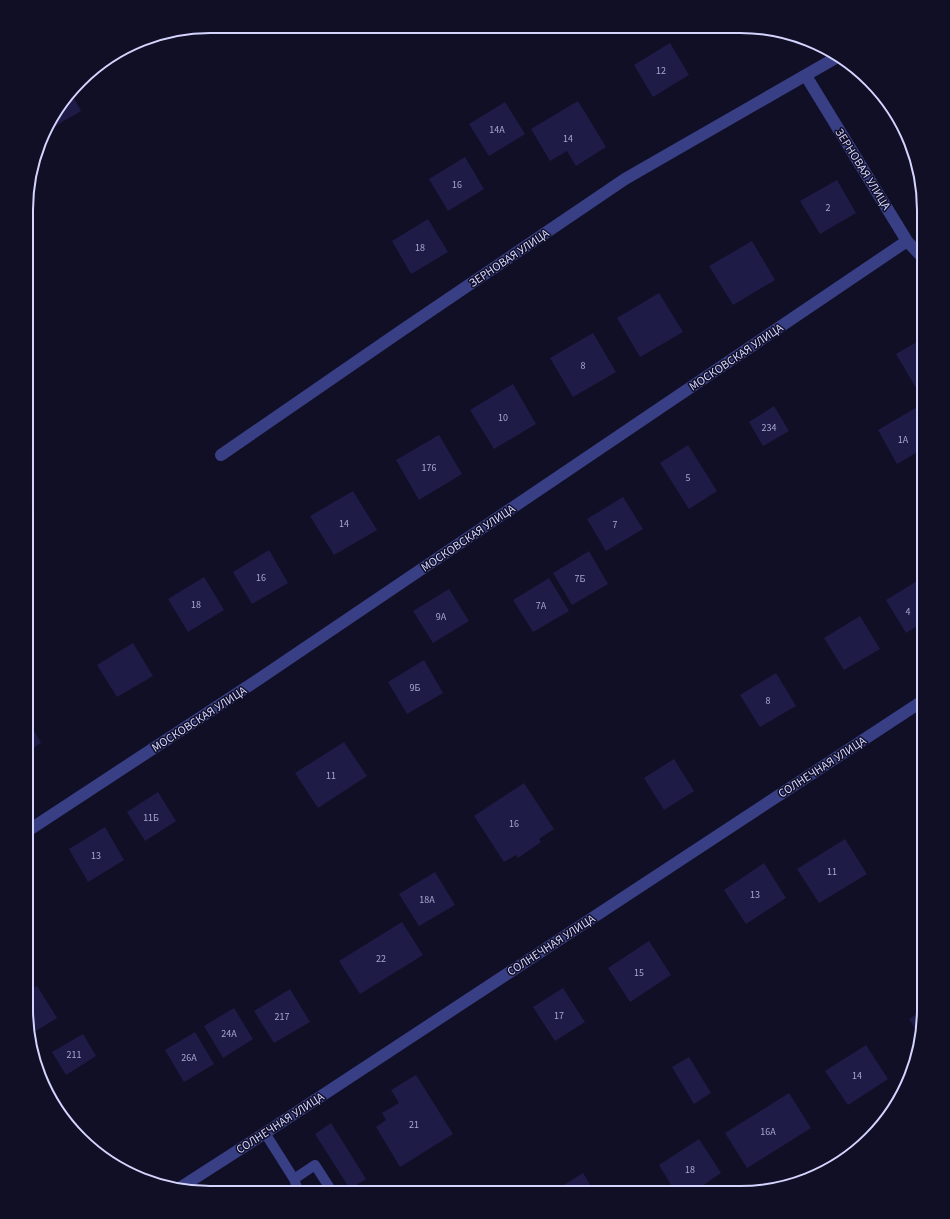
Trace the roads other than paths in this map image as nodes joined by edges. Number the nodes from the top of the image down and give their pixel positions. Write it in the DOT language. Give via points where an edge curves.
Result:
graph roads {
  1 [pos="833,60"];
  2 [pos="806,76"];
  3 [pos="907,241"];
  4 [pos="917,252"];
  5 [pos="221,455"];
  6 [pos="917,705"];
  7 [pos="33,827"];
  8 [pos="265,1133"];
  9 [pos="294,1179"];
  10 [pos="186,1184"];
  11 [pos="296,1186"];
  12 [pos="328,1186"];
  1 -- 2 [label="street, ЗЕРНОВАЯ УЛИЦА"];
  2 -- 3 [label="street, ЗЕРНОВАЯ УЛИЦА"];
  2 -- 5 [label="street, ЗЕРНОВАЯ УЛИЦА" via="625,179"];
  3 -- 4 [label="street, ЗЕРНОВАЯ УЛИЦА"];
  3 -- 7 [label="street, МОСКОВСКАЯ УЛИЦА" via="272,670"];
  6 -- 8 [label="street, СОЛНЕЧНАЯ УЛИЦА"];
  8 -- 9 [label="lane"];
  8 -- 10 [label="street, СОЛНЕЧНАЯ УЛИЦА"];
  9 -- 11 [label="lane"];
  9 -- 12 [label="lane" via="315,1165"];
}
